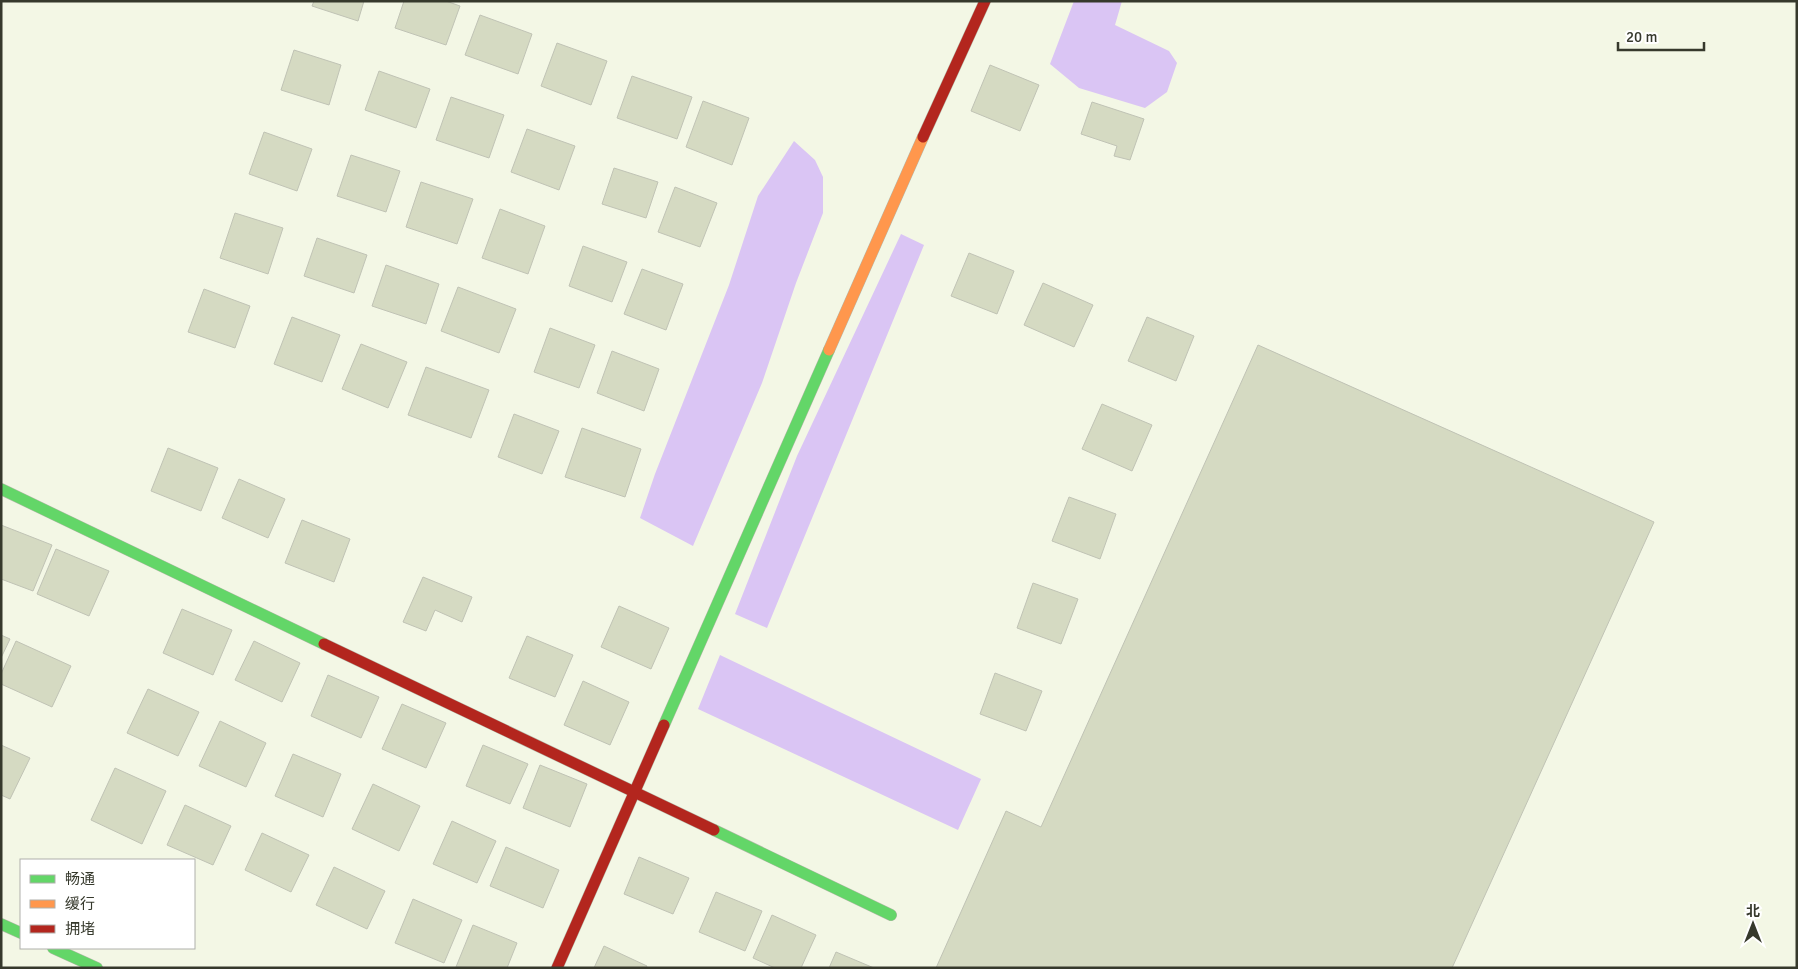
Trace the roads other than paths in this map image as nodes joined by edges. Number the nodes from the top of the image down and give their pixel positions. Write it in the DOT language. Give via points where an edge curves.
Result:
graph roads {
  1 [pos="985,1"];
  2 [pos="1,489"];
  3 [pos="635,792"];
  4 [pos="891,915"];
  5 [pos="1,924"];
  6 [pos="20,933"];
  7 [pos="55,949"];
  8 [pos="97,968"];
  9 [pos="557,968"];
  1 -- 3 [label="street"];
  2 -- 3 [label="street"];
  3 -- 4 [label="street"];
  3 -- 9 [label="street"];
  5 -- 6 [label="street"];
  7 -- 8 [label="street"];
}
